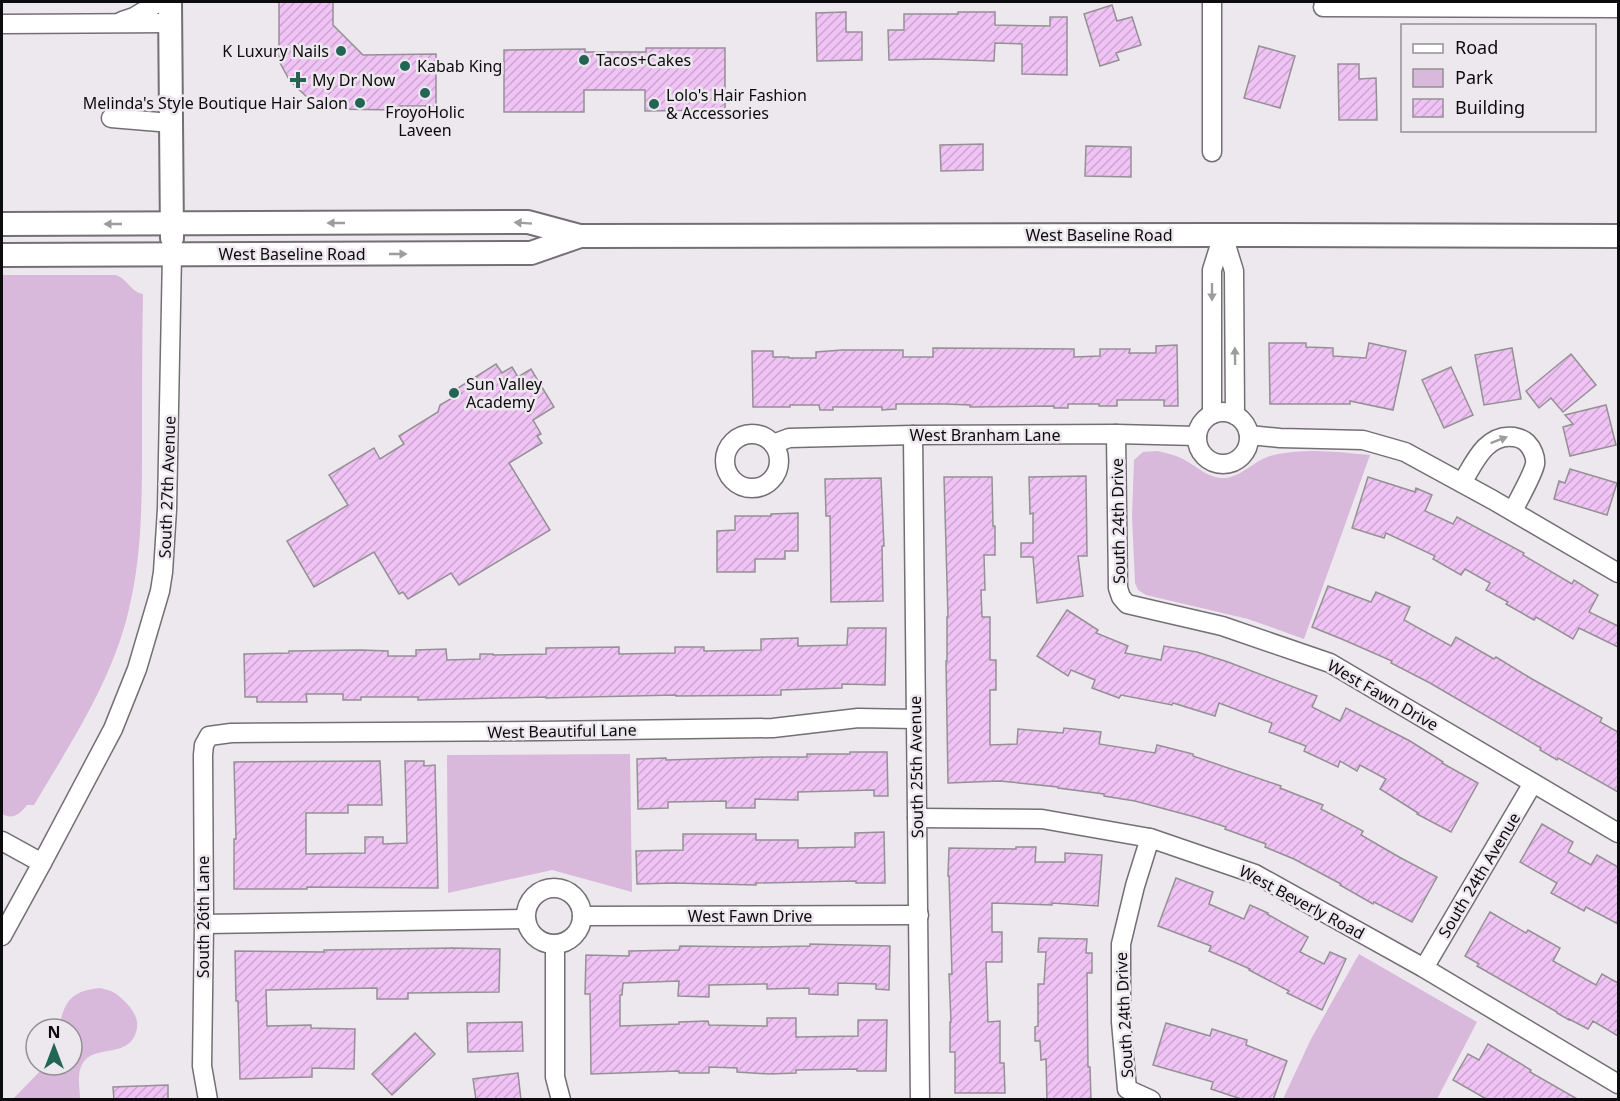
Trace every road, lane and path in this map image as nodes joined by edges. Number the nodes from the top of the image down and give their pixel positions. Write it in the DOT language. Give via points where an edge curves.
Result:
graph roads {
  1 [pos="159,2"];
  2 [pos="1212,2"];
  3 [pos="1323,7"];
  4 [pos="1618,8"];
  5 [pos="170,12"];
  6 [pos="115,23"];
  7 [pos="2,24"];
  8 [pos="111,118"];
  9 [pos="171,123"];
  10 [pos="1212,152"];
  11 [pos="2,224"];
  12 [pos="172,224"];
  13 [pos="1223,235"];
  14 [pos="580,236"];
  15 [pos="1618,236"];
  16 [pos="172,254"];
  17 [pos="2,255"];
  18 [pos="1212,414"];
  19 [pos="1235,415"];
  20 [pos="1116,434"];
  21 [pos="913,435"];
  22 [pos="1249,435"];
  23 [pos="1197,436"];
  24 [pos="773,444"];
  25 [pos="1462,483"];
  26 [pos="1513,511"];
  27 [pos="1618,573"];
  28 [pos="1127,604"];
  29 [pos="915,719"];
  30 [pos="209,736"];
  31 [pos="1533,783"];
  32 [pos="917,818"];
  33 [pos="1618,833"];
  34 [pos="1150,838"];
  35 [pos="2,841"];
  36 [pos="42,863"];
  37 [pos="919,915"];
  38 [pos="582,916"];
  39 [pos="526,919"];
  40 [pos="204,924"];
  41 [pos="2,936"];
  42 [pos="555,944"];
  43 [pos="1424,968"];
  44 [pos="1618,1084"];
  45 [pos="208,1100"];
  46 [pos="561,1100"];
  47 [pos="920,1100"];
  48 [pos="1151,1100"];
  1 -- 6 [label="street"];
  2 -- 10 [label="street"];
  3 -- 4 [label="street"];
  5 -- 6 [label="street"];
  5 -- 9 [label="main road, South 27th Avenue"];
  6 -- 7 [label="street"];
  8 -- 9 [label="street"];
  9 -- 12 [label="main road, South 27th Avenue"];
  12 -- 11 [label="main road, West Baseline Road, one-way"];
  14 -- 12 [label="main road, West Baseline Road, one-way" via="528,222"];
  12 -- 16 [label="main road, South 27th Avenue"];
  13 -- 14 [label="main road, West Baseline Road"];
  13 -- 15 [label="main road, West Baseline Road"];
  13 -- 18 [label="street, one-way" via="1212,270"];
  19 -- 13 [label="street, one-way" via="1234,271"];
  16 -- 14 [label="main road, West Baseline Road, one-way" via="531,254"];
  16 -- 17 [label="main road, West Baseline Road"];
  16 -- 36 [label="street, South 27th Avenue" via="167,509 160,591 137,669 117,719"];
  18 -- 19 [label="street"];
  18 -- 23 [label="street" via="1202,423"];
  19 -- 22 [label="street"];
  20 -- 21 [label="street, West Branham Lane"];
  20 -- 23 [label="street, West Branham Lane"];
  20 -- 28 [label="street, South 24th Drive" via="1118,588"];
  21 -- 24 [label="street, West Branham Lane" via="789,438"];
  21 -- 29 [label="street, South 25th Avenue"];
  22 -- 23 [label="street" via="1240,458 1224,464 1207,459"];
  22 -- 25 [label="street" via="1363,440 1405,452"];
  25 -- 26 [label="street"];
  25 -- 26 [label="street, one-way" via="1490,442 1500,437 1520,438 1534,453 1535,464"];
  26 -- 27 [label="street"];
  28 -- 31 [label="street, West Fawn Drive" via="1222,626 1330,663"];
  29 -- 30 [label="street, West Beautiful Lane" via="858,718 773,728"];
  29 -- 32 [label="street, South 25th Avenue"];
  30 -- 40 [label="street, South 26th Lane" via="203,755"];
  31 -- 33 [label="street, West Fawn Drive"];
  31 -- 43 [label="street, South 24th Avenue"];
  32 -- 34 [label="street, West Beverly Road" via="1042,819"];
  32 -- 37 [label="street, South 25th Avenue"];
  34 -- 43 [label="street, West Beverly Road" via="1255,874"];
  34 -- 48 [label="street, South 24th Drive" via="1121,944 1121,1022 1127,1089"];
  35 -- 36 [label="street"];
  36 -- 41 [label="street, South 27th Avenue"];
  37 -- 38 [label="street, West Fawn Drive"];
  37 -- 47 [label="street, South 25th Avenue"];
  38 -- 39 [label="street" via="572,894 549,888 529,902"];
  38 -- 42 [label="street" via="577,932"];
  39 -- 40 [label="street"];
  39 -- 42 [label="street" via="536,937"];
  40 -- 45 [label="street, South 26th Lane" via="202,1066"];
  42 -- 46 [label="street" via="555,1077"];
  43 -- 44 [label="street, West Beverly Road"];
}
